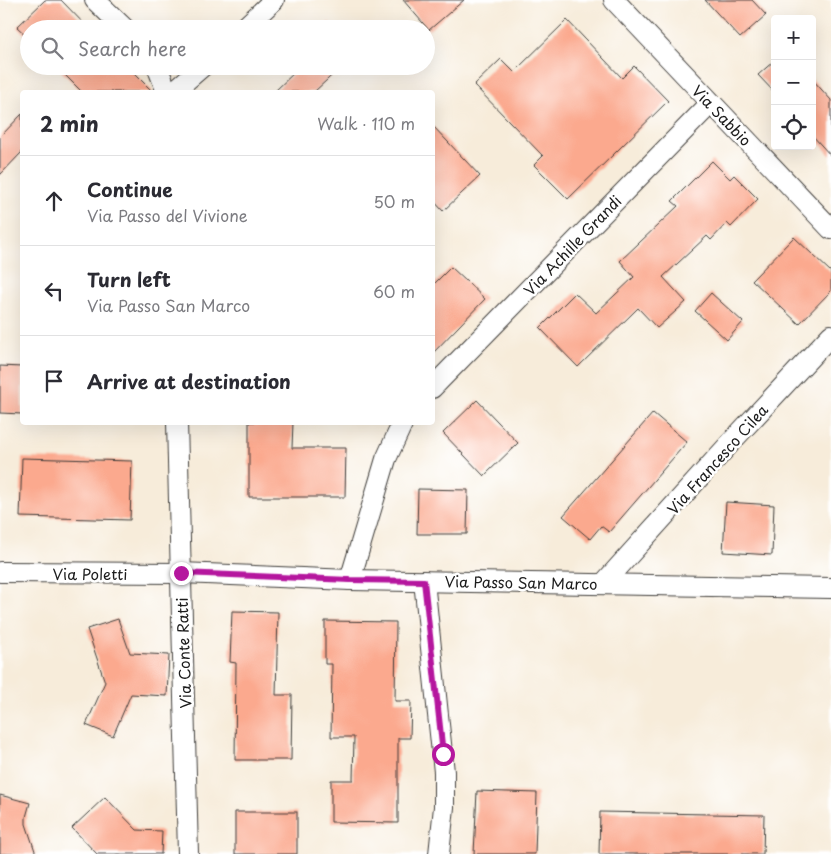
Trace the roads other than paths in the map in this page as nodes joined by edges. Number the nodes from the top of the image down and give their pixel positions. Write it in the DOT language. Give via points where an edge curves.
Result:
graph roads {
  1 [pos="95,0"];
  2 [pos="274,0"];
  3 [pos="614,0"];
  4 [pos="116,20"];
  5 [pos="253,20"];
  6 [pos="161,75"];
  7 [pos="193,75"];
  8 [pos="167,90"];
  9 [pos="175,90"];
  10 [pos="711,103"];
  11 [pos="831,229"];
  12 [pos="831,335"];
  13 [pos="435,385"];
  14 [pos="177,425"];
  15 [pos="402,425"];
  16 [pos="0,572"];
  17 [pos="181,573"];
  18 [pos="350,580"];
  19 [pos="424,581"];
  20 [pos="604,583"];
  21 [pos="831,588"];
  22 [pos="188,854"];
  23 [pos="439,854"];
  1 -- 4 [label="street"];
  2 -- 5 [label="street"];
  3 -- 10 [label="street, Via Sabbio"];
  6 -- 8 [label="street"];
  7 -- 9 [label="street"];
  10 -- 11 [label="street, Via Sabbio"];
  10 -- 13 [label="street, Via Achille Grandi"];
  12 -- 20 [label="street, Via Francesco Cilea"];
  14 -- 17 [label="street, Via Conte Ratti"];
  15 -- 18 [label="street" via="386,459"];
  16 -- 17 [label="street, Via Poletti"];
  17 -- 18 [label="street, Via Passo San Marco"];
  17 -- 22 [label="street, Via Conte Ratti"];
  18 -- 19 [label="street, Via Passo San Marco"];
  19 -- 20 [label="street, Via Passo San Marco"];
  19 -- 23 [label="street" via="444,772"];
  20 -- 21 [label="street, Via Passo San Marco"];
}
